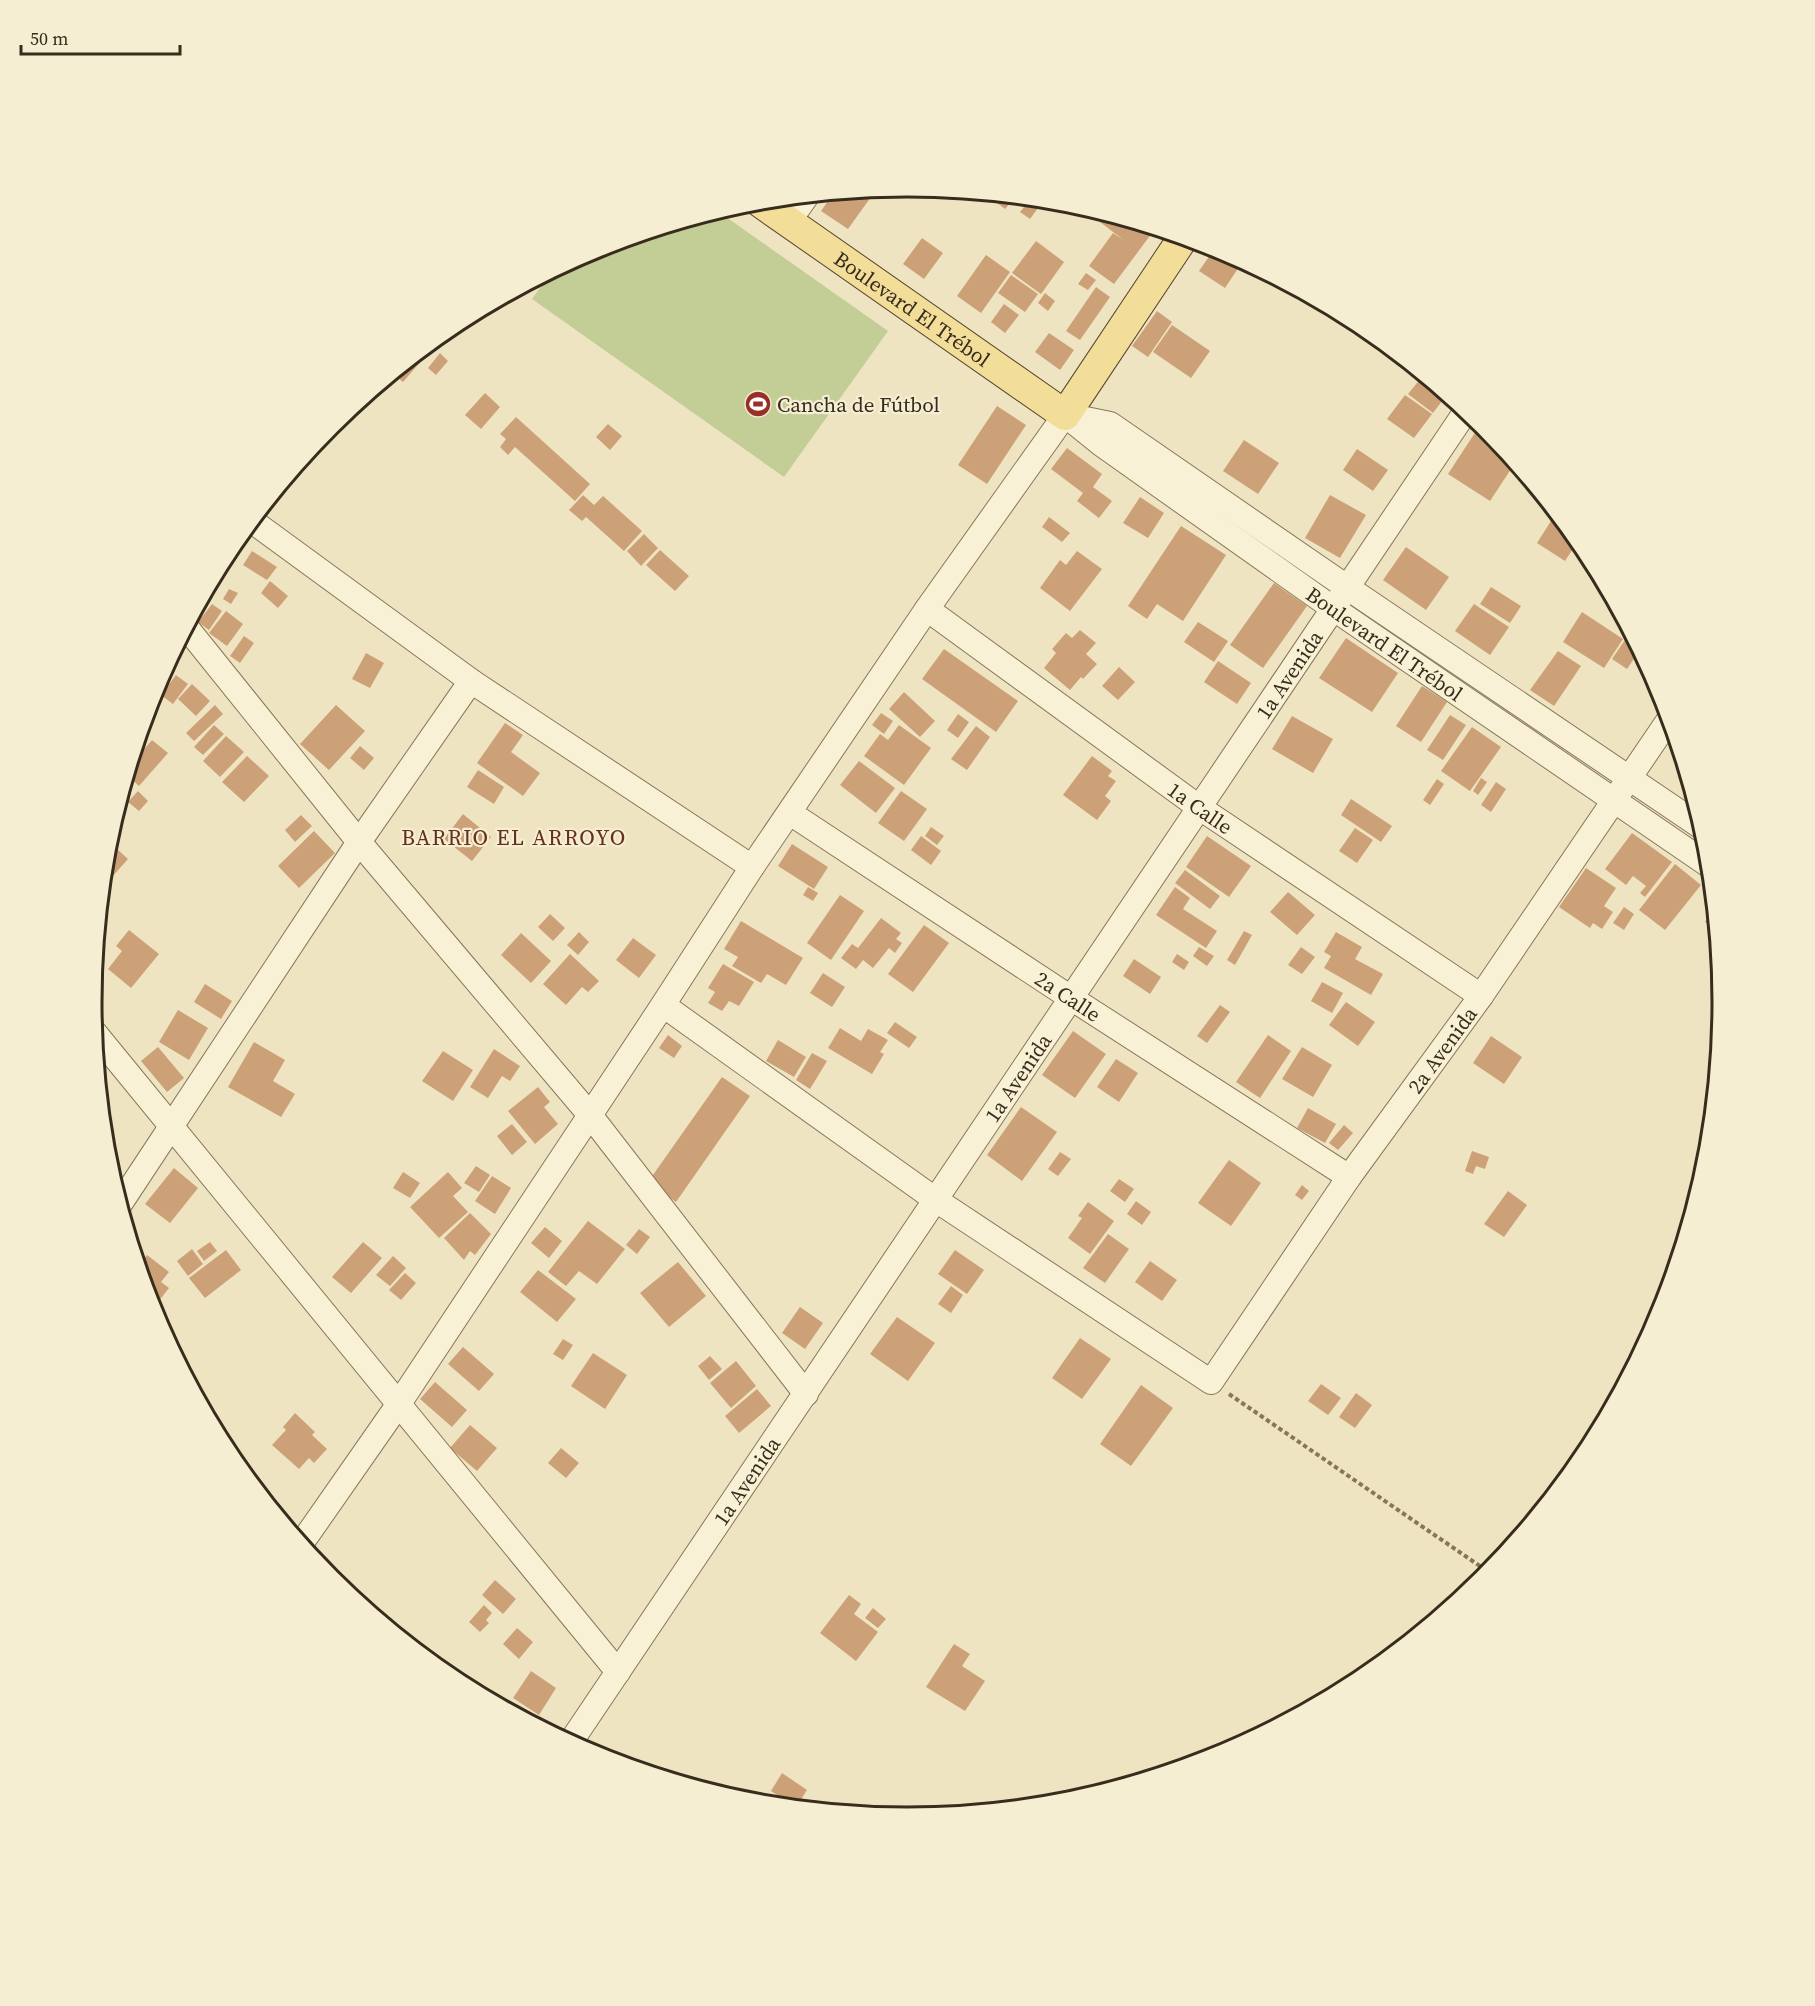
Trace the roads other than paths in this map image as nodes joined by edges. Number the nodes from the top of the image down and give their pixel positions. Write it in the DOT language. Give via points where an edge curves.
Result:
graph roads {
  1 [pos="801,204"];
  2 [pos="772,209"];
  3 [pos="789,221"];
  4 [pos="1178,245"];
  5 [pos="1065,415"];
  6 [pos="1461,418"];
  7 [pos="258,527"];
  8 [pos="1348,588"];
  9 [pos="927,609"];
  10 [pos="1334,609"];
  11 [pos="192,634"];
  12 [pos="471,681"];
  13 [pos="1664,727"];
  14 [pos="1629,778"];
  15 [pos="1614,799"];
  16 [pos="1200,808"];
  17 [pos="790,813"];
  18 [pos="1692,821"];
  19 [pos="359,842"];
  20 [pos="1700,859"];
  21 [pos="752,867"];
  22 [pos="1481,996"];
  23 [pos="1071,998"];
  24 [pos="663,1005"];
  25 [pos="104,1044"];
  26 [pos="590,1114"];
  27 [pos="173,1127"];
  28 [pos="1349,1177"];
  29 [pos="125,1196"];
  30 [pos="936,1200"];
  31 [pos="806,1394"];
  32 [pos="398,1405"];
  33 [pos="305,1538"];
  34 [pos="618,1672"];
  35 [pos="575,1736"];
  1 -- 3 [label="street"];
  2 -- 3 [label="main road, Boulevard El Trébol"];
  3 -- 5 [label="main road, Boulevard El Trébol"];
  4 -- 5 [label="main road"];
  5 -- 8 [label="street, Boulevard El Trébol" via="1110,424"];
  5 -- 9 [label="street"];
  5 -- 10 [label="street, Boulevard El Trébol"];
  6 -- 8 [label="street, 1a Avenida"];
  7 -- 12 [label="street"];
  8 -- 10 [label="street, 1a Avenida"];
  8 -- 14 [label="street, Boulevard El Trébol"];
  9 -- 16 [label="street, 1a Calle"];
  9 -- 17 [label="street"];
  10 -- 15 [label="street, Boulevard El Trébol"];
  10 -- 16 [label="street, 1a Avenida"];
  11 -- 19 [label="street"];
  12 -- 19 [label="street"];
  12 -- 21 [label="street"];
  13 -- 14 [label="street, 2a Avenida"];
  14 -- 15 [label="street, 2a Avenida"];
  14 -- 18 [label="street, Boulevard El Trébol"];
  15 -- 20 [label="street, Boulevard El Trébol"];
  15 -- 22 [label="street, 2a Avenida"];
  16 -- 22 [label="street, 1a Calle"];
  16 -- 23 [label="street, 1a Avenida"];
  17 -- 21 [label="street"];
  17 -- 23 [label="street, 2a Calle"];
  19 -- 26 [label="street"];
  19 -- 27 [label="street"];
  21 -- 24 [label="street"];
  22 -- 28 [label="street, 2a Avenida"];
  23 -- 28 [label="street, 2a Calle"];
  23 -- 30 [label="street, 1a Avenida"];
  24 -- 26 [label="street"];
  24 -- 30 [label="street"];
  25 -- 27 [label="street"];
  26 -- 31 [label="street"];
  26 -- 32 [label="street"];
  27 -- 29 [label="street"];
  27 -- 32 [label="street"];
  28 -- 30 [label="street, 2a Avenida" via="1211,1382"];
  30 -- 31 [label="street, 1a Avenida"];
  31 -- 34 [label="street, 1a Avenida"];
  32 -- 33 [label="street"];
  32 -- 34 [label="street"];
  34 -- 35 [label="street, 1a Avenida"];
}
